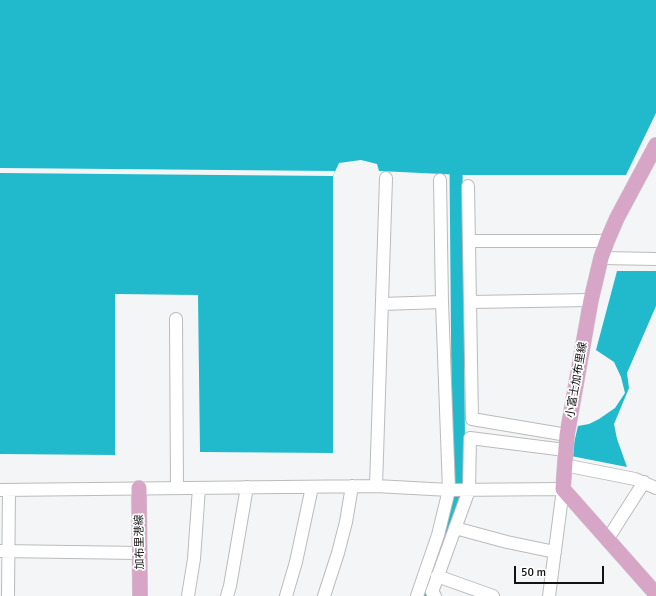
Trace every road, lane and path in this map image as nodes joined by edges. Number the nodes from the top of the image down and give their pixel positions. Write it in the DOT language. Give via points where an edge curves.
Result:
graph roads {
  1 [pos="656,145"];
  2 [pos="386,178"];
  3 [pos="440,180"];
  4 [pos="468,186"];
  5 [pos="469,241"];
  6 [pos="607,241"];
  7 [pos="601,258"];
  8 [pos="656,259"];
  9 [pos="591,300"];
  10 [pos="442,302"];
  11 [pos="470,302"];
  12 [pos="382,304"];
  13 [pos="176,319"];
  14 [pos="472,419"];
  15 [pos="470,438"];
  16 [pos="565,450"];
  17 [pos="644,482"];
  18 [pos="352,486"];
  19 [pos="376,486"];
  20 [pos="247,487"];
  21 [pos="312,487"];
  22 [pos="139,488"];
  23 [pos="177,488"];
  24 [pos="199,488"];
  25 [pos="656,488"];
  26 [pos="563,489"];
  27 [pos="4,490"];
  28 [pos="449,490"];
  29 [pos="469,490"];
  30 [pos="455,528"];
  31 [pos="608,540"];
  32 [pos="4,551"];
  33 [pos="555,552"];
  34 [pos="140,553"];
  35 [pos="437,576"];
  36 [pos="656,594"];
  37 [pos="8,596"];
  38 [pos="140,596"];
  39 [pos="188,596"];
  40 [pos="227,596"];
  41 [pos="286,596"];
  42 [pos="324,596"];
  43 [pos="416,596"];
  44 [pos="435,596"];
  45 [pos="493,596"];
  46 [pos="549,596"];
  1 -- 6 [label="main road, 小富士加布里線"];
  2 -- 12 [label="street"];
  3 -- 10 [label="street"];
  4 -- 5 [label="street"];
  5 -- 6 [label="street"];
  5 -- 11 [label="street"];
  6 -- 7 [label="main road, 小富士加布里線"];
  7 -- 8 [label="street"];
  7 -- 9 [label="main road, 小富士加布里線"];
  9 -- 11 [label="street"];
  9 -- 16 [label="main road, 小富士加布里線"];
  10 -- 12 [label="street"];
  10 -- 28 [label="street"];
  11 -- 14 [label="street"];
  12 -- 19 [label="street"];
  13 -- 23 [label="street"];
  14 -- 15 [label="street"];
  14 -- 16 [label="street"];
  15 -- 16 [label="street"];
  15 -- 29 [label="street"];
  16 -- 17 [label="street"];
  16 -- 26 [label="main road, 小富士加布里線"];
  17 -- 25 [label="street"];
  17 -- 31 [label="street"];
  18 -- 19 [label="street"];
  18 -- 21 [label="street"];
  18 -- 42 [label="street" via="346,522"];
  19 -- 28 [label="street"];
  20 -- 21 [label="street"];
  20 -- 24 [label="street"];
  20 -- 40 [label="street"];
  21 -- 41 [label="street"];
  22 -- 23 [label="street"];
  22 -- 27 [label="street"];
  22 -- 34 [label="main road, 加布里港線"];
  23 -- 24 [label="street"];
  24 -- 39 [label="street" via="194,559"];
  26 -- 29 [label="street"];
  26 -- 31 [label="main road"];
  26 -- 33 [label="street"];
  27 -- 32 [label="street"];
  28 -- 29 [label="street"];
  28 -- 43 [label="street" via="438,535"];
  29 -- 30 [label="street"];
  30 -- 33 [label="street"];
  30 -- 35 [label="street"];
  31 -- 36 [label="main road"];
  32 -- 34 [label="street"];
  32 -- 37 [label="street"];
  33 -- 46 [label="street"];
  34 -- 38 [label="main road, 加布里港線"];
  35 -- 44 [label="street" via="432,592"];
  35 -- 45 [label="street"];
}
